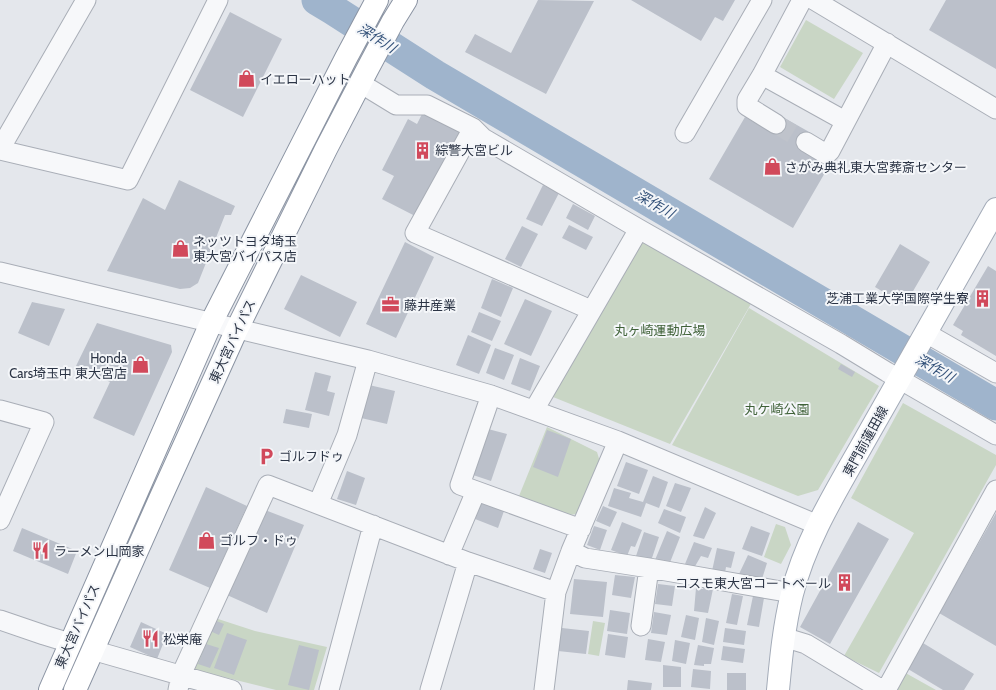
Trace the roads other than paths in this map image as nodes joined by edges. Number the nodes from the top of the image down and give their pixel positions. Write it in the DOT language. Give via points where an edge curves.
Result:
graph roads {
  1 [pos="86,0"];
  2 [pos="218,0"];
  3 [pos="406,0"];
  4 [pos="762,0"];
  5 [pos="802,0"];
  6 [pos="814,0"];
  7 [pos="375,4"];
  8 [pos="887,43"];
  9 [pos="762,75"];
  10 [pos="363,77"];
  11 [pos="996,109"];
  12 [pos="846,121"];
  13 [pos="776,124"];
  14 [pos="473,128"];
  15 [pos="686,133"];
  16 [pos="806,142"];
  17 [pos="0,150"];
  18 [pos="993,223"];
  19 [pos="638,229"];
  20 [pos="0,272"];
  21 [pos="592,310"];
  22 [pos="211,323"];
  23 [pos="237,329"];
  24 [pos="924,337"];
  25 [pos="368,360"];
  26 [pos="996,373"];
  27 [pos="901,376"];
  28 [pos="491,395"];
  29 [pos="0,410"];
  30 [pos="534,410"];
  31 [pos="996,435"];
  32 [pos="618,441"];
  33 [pos="996,490"];
  34 [pos="476,491"];
  35 [pos="318,504"];
  36 [pos="0,520"];
  37 [pos="373,525"];
  38 [pos="818,525"];
  39 [pos="581,529"];
  40 [pos="571,551"];
  41 [pos="449,555"];
  42 [pos="468,562"];
  43 [pos="649,568"];
  44 [pos="556,592"];
  45 [pos="792,594"];
  46 [pos="0,620"];
  47 [pos="641,626"];
  48 [pos="783,637"];
  49 [pos="70,643"];
  50 [pos="92,650"];
  51 [pos="180,683"];
  52 [pos="50,690"];
  53 [pos="75,690"];
  54 [pos="232,690"];
  55 [pos="329,690"];
  56 [pos="430,690"];
  57 [pos="544,690"];
  58 [pos="778,690"];
  59 [pos="882,690"];
  60 [pos="886,690"];
  1 -- 17 [label="street"];
  2 -- 17 [label="street" via="128,180"];
  3 -- 10 [label="main road, 東大宮バイパス"];
  4 -- 15 [label="street"];
  5 -- 9 [label="street"];
  6 -- 8 [label="street"];
  7 -- 22 [label="main road, 東大宮バイパス"];
  8 -- 11 [label="street"];
  8 -- 12 [label="street"];
  9 -- 12 [label="street"];
  9 -- 13 [label="street" via="747,100 747,106"];
  10 -- 14 [label="street" via="396,105 427,105"];
  10 -- 23 [label="main road, 東大宮バイパス"];
  12 -- 16 [label="street" via="828,153"];
  14 -- 19 [label="street" via="483,138"];
  14 -- 21 [label="street" via="415,233"];
  18 -- 24 [label="main road, 東門前蓮田線"];
  19 -- 21 [label="street"];
  19 -- 27 [label="street"];
  20 -- 22 [label="street"];
  21 -- 30 [label="street"];
  22 -- 23 [label="street"];
  22 -- 49 [label="main road, 東大宮バイパス"];
  23 -- 25 [label="street"];
  23 -- 50 [label="main road, 東大宮バイパス"];
  24 -- 26 [label="street"];
  24 -- 27 [label="main road, 東門前蓮田線"];
  25 -- 28 [label="street"];
  25 -- 35 [label="street" via="347,435"];
  27 -- 31 [label="street"];
  27 -- 38 [label="main road, 東門前蓮田線"];
  28 -- 30 [label="street"];
  28 -- 34 [label="street" via="460,485"];
  29 -- 36 [label="street" via="44,422"];
  30 -- 32 [label="street"];
  32 -- 38 [label="street"];
  32 -- 39 [label="street"];
  33 -- 60 [label="street"];
  34 -- 39 [label="street"];
  34 -- 41 [label="street"];
  35 -- 37 [label="street"];
  35 -- 51 [label="street" via="268,485"];
  37 -- 41 [label="street"];
  37 -- 55 [label="street"];
  38 -- 45 [label="main road, 東門前蓮田線" via="803,559"];
  39 -- 40 [label="street"];
  40 -- 43 [label="street" via="585,558"];
  40 -- 44 [label="street"];
  41 -- 42 [label="street"];
  42 -- 44 [label="street"];
  42 -- 56 [label="street"];
  43 -- 45 [label="street"];
  43 -- 47 [label="street"];
  44 -- 57 [label="street"];
  45 -- 48 [label="main road, 東門前蓮田線"];
  46 -- 49 [label="street"];
  48 -- 58 [label="main road, 東門前蓮田線"];
  48 -- 59 [label="street" via="806,644"];
  49 -- 52 [label="main road, 東大宮バイパス"];
  50 -- 51 [label="street"];
  50 -- 53 [label="main road, 東大宮バイパス"];
  51 -- 54 [label="street"];
}
